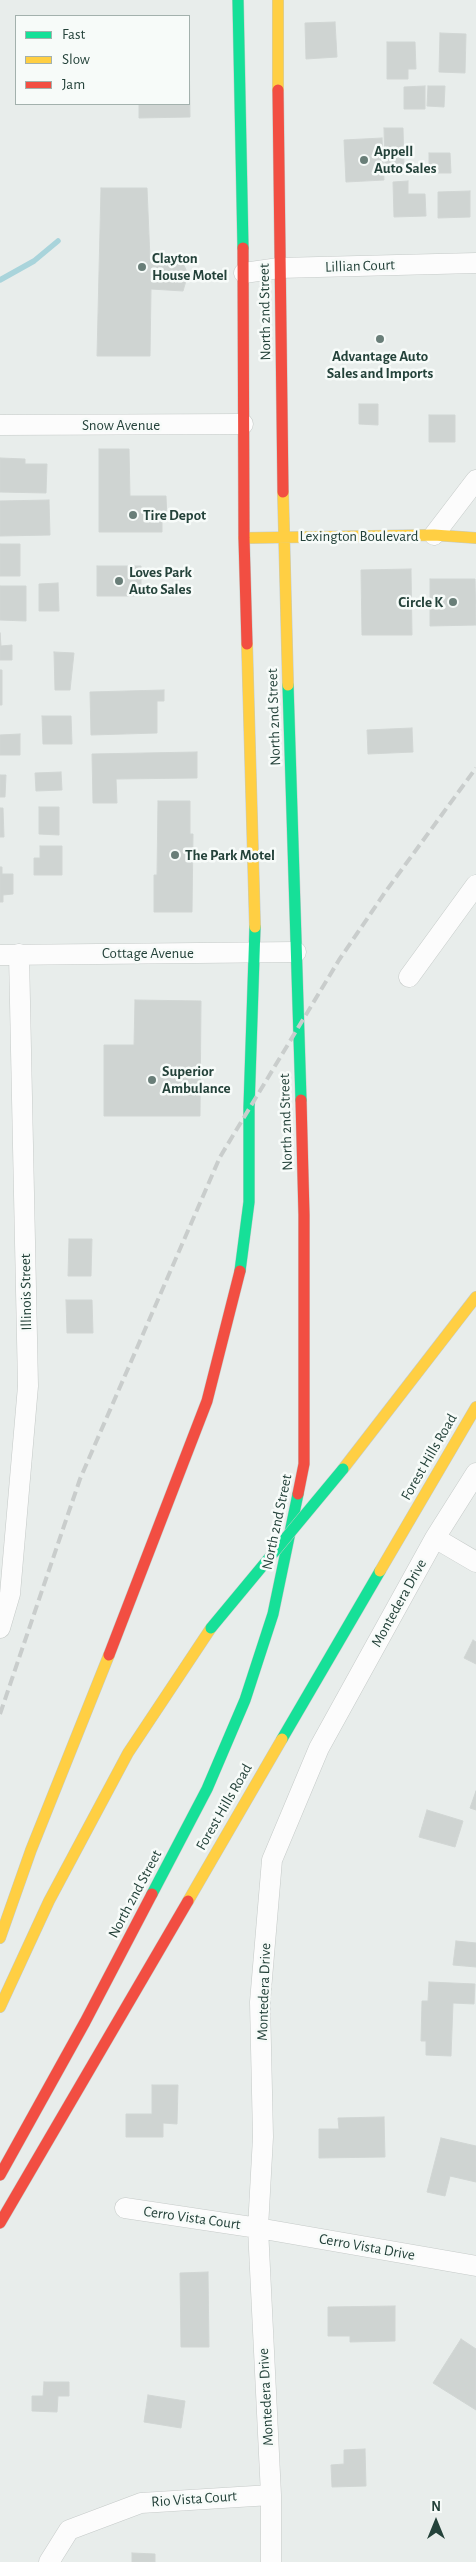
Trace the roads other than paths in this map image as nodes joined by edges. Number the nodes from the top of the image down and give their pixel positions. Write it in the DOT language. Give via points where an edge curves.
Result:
graph roads {
  1 [pos="238,0"];
  2 [pos="278,0"];
  3 [pos="476,263"];
  4 [pos="279,268"];
  5 [pos="244,273"];
  6 [pos="243,424"];
  7 [pos="0,425"];
  8 [pos="476,480"];
  9 [pos="284,536"];
  10 [pos="434,536"];
  11 [pos="244,538"];
  12 [pos="476,538"];
  13 [pos="476,885"];
  14 [pos="256,952"];
  15 [pos="296,952"];
  16 [pos="9,954"];
  17 [pos="408,977"];
  18 [pos="476,1298"];
  19 [pos="476,1407"];
  20 [pos="476,1473"];
  21 [pos="435,1538"];
  22 [pos="476,1562"];
  23 [pos="5,1594"];
  24 [pos="0,1628"];
  25 [pos="0,1938"];
  26 [pos="0,2007"];
  27 [pos="0,2175"];
  28 [pos="125,2208"];
  29 [pos="0,2223"];
  30 [pos="258,2228"];
  31 [pos="476,2266"];
  32 [pos="271,2495"];
  33 [pos="49,2562"];
  34 [pos="271,2562"];
  1 -- 5 [label="main road, North 2nd Street"];
  2 -- 4 [label="main road, North 2nd Street"];
  3 -- 4 [label="street, Lillian Court"];
  4 -- 5 [label="street, Lillian Court"];
  4 -- 9 [label="main road, North 2nd Street"];
  5 -- 6 [label="main road, North 2nd Street"];
  6 -- 7 [label="street, Snow Avenue"];
  6 -- 11 [label="main road, North 2nd Street"];
  8 -- 10 [label="street, Lexington Boulevard"];
  9 -- 10 [label="main road, Lexington Boulevard"];
  9 -- 11 [label="main road, Lexington Boulevard"];
  9 -- 15 [label="main road, North 2nd Street"];
  10 -- 12 [label="main road"];
  11 -- 14 [label="main road, North 2nd Street"];
  13 -- 17 [label="street"];
  14 -- 15 [label="street, Cottage Avenue"];
  14 -- 16 [label="street, Cottage Avenue"];
  14 -- 25 [label="main road, North 2nd Street" via="249,1107 250,1202 238,1284 207,1401 31,1850"];
  15 -- 27 [label="main road, North 2nd Street" via="304,1215 304,1464 273,1614 245,1700 207,1789 85,2022"];
  16 -- 23 [label="street, Illinois Street" via="28,1386"];
  18 -- 26 [label="main road, bridge" via="343,1470 211,1628 128,1753 49,1900"];
  19 -- 29 [label="main road, Forest Hills Road"];
  20 -- 21 [label="street, Montedera Drive"];
  21 -- 22 [label="street"];
  21 -- 30 [label="street, Montedera Drive" via="319,1748 272,1860 260,2002 263,2136"];
  23 -- 24 [label="street, Illinois Street"];
  28 -- 30 [label="street, Cerro Vista Court"];
  30 -- 31 [label="street, Cerro Vista Drive"];
  30 -- 32 [label="street, Montedera Drive"];
  32 -- 33 [label="street, Rio Vista Court" via="141,2503 69,2530"];
  32 -- 34 [label="street, Montedera Drive"];
}
